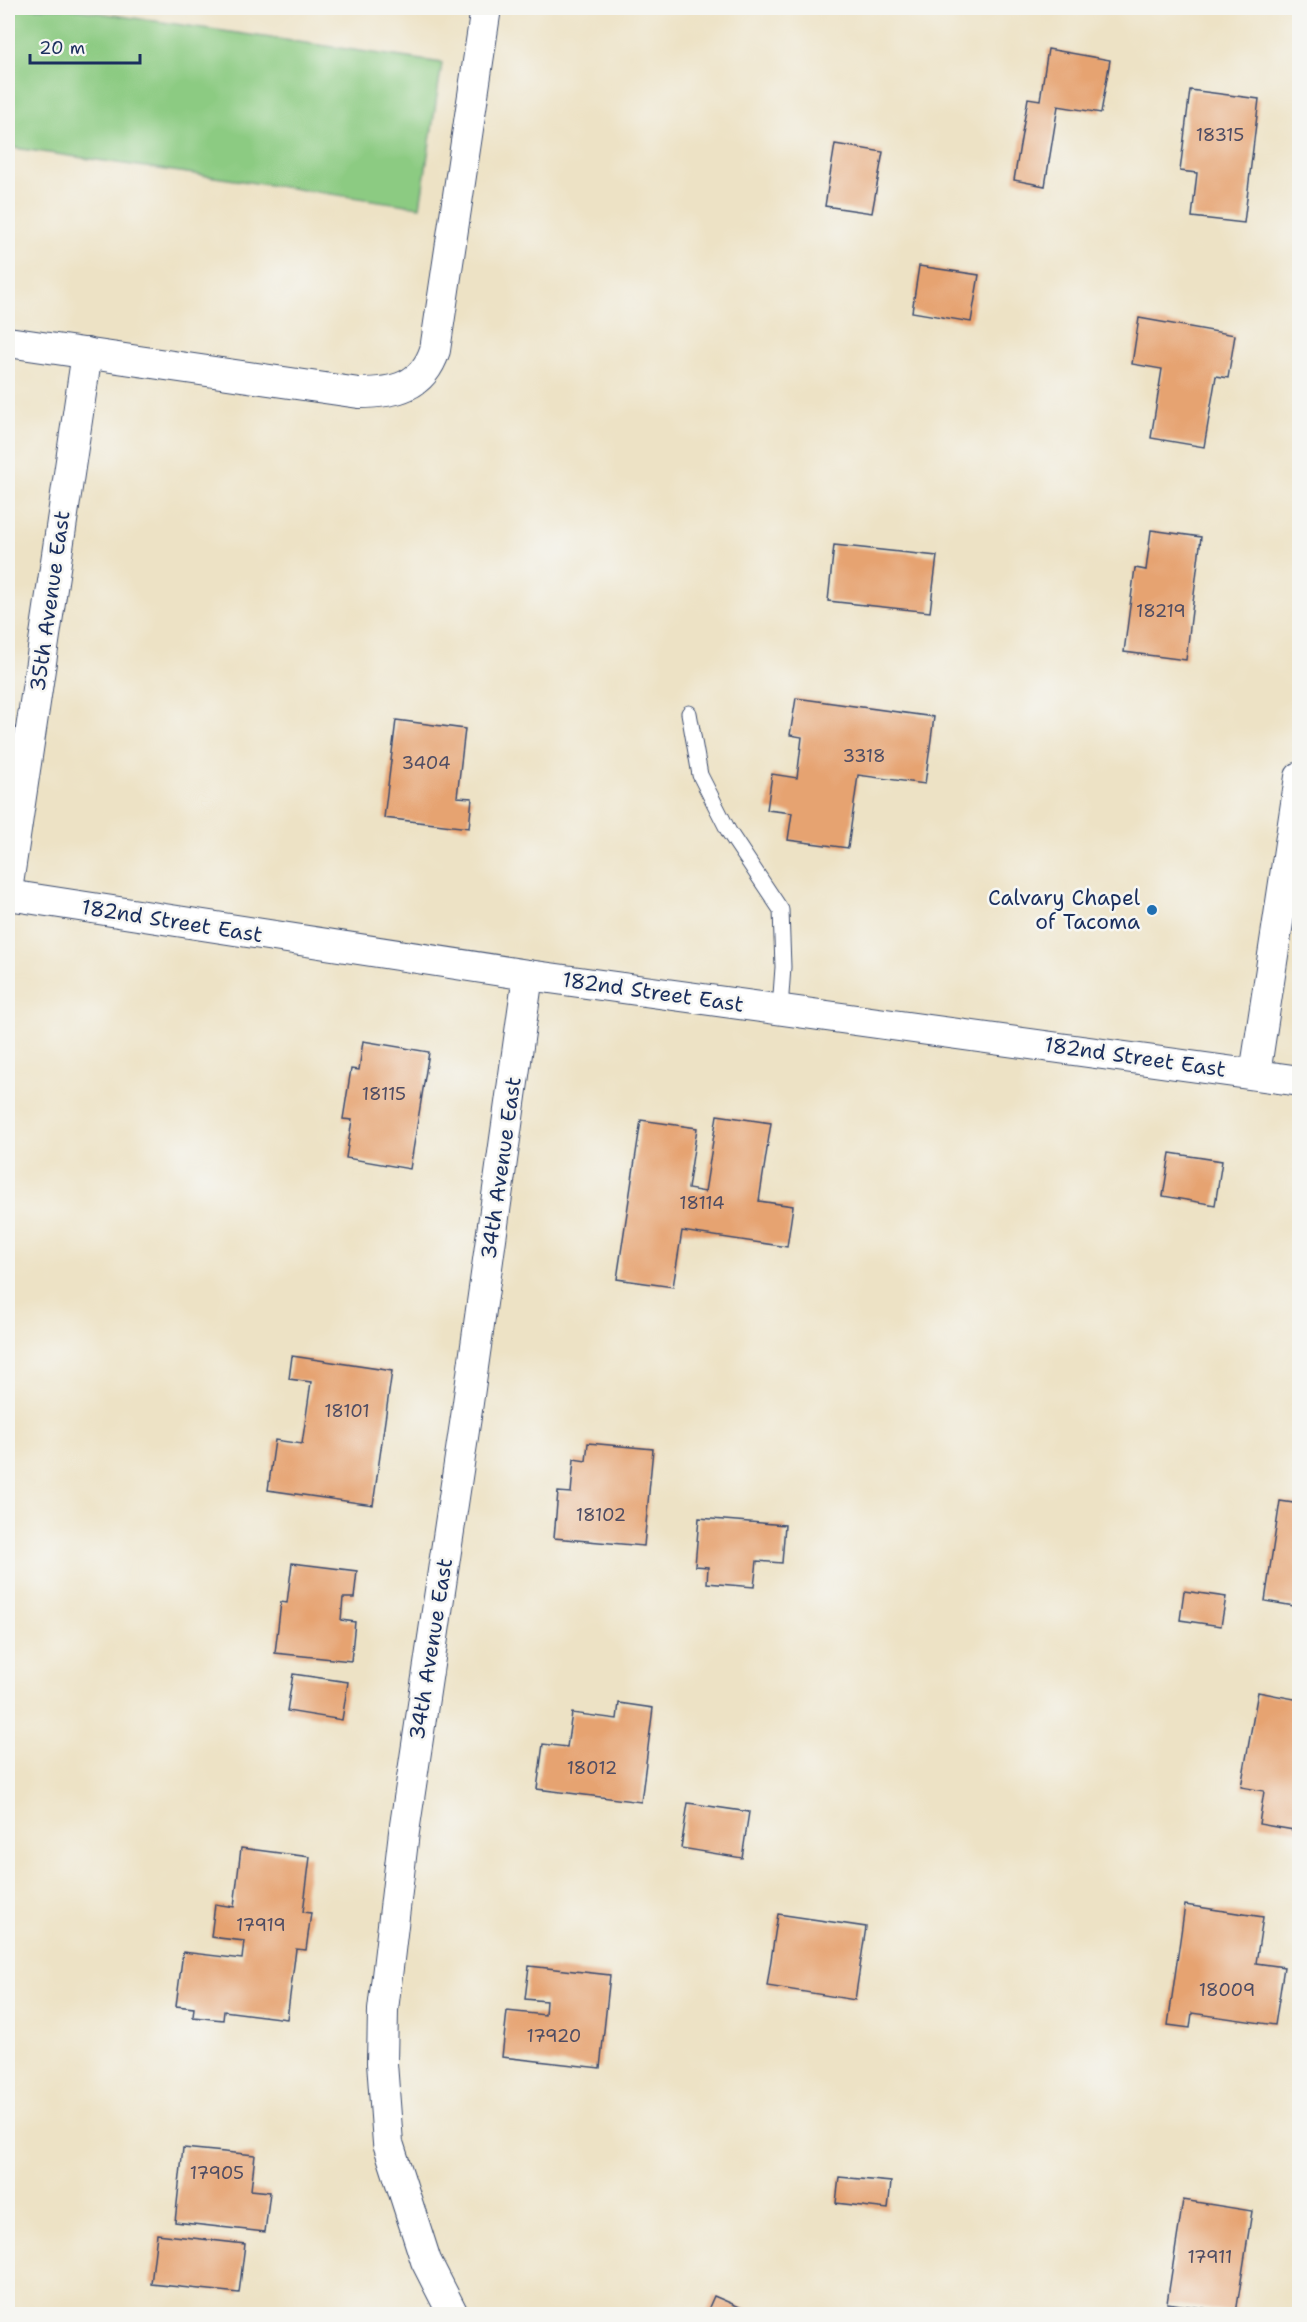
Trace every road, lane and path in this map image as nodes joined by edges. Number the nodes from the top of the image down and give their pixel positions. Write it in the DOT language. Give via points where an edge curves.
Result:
graph roads {
  1 [pos="486,8"];
  2 [pos="8,342"];
  3 [pos="87,353"];
  4 [pos="688,713"];
  5 [pos="1299,777"];
  6 [pos="8,884"];
  7 [pos="8,895"];
  8 [pos="528,975"];
  9 [pos="780,1009"];
  10 [pos="1255,1074"];
  11 [pos="1299,1081"];
  12 [pos="453,2314"];
  1 -- 3 [label="street" via="435,350 420,377 392,390 360,393"];
  2 -- 3 [label="street"];
  3 -- 6 [label="street, 35th Avenue East"];
  4 -- 9 [label="lane" via="700,775 729,832 781,910"];
  5 -- 10 [label="street"];
  7 -- 8 [label="street, 182nd Street East"];
  8 -- 9 [label="street, 182nd Street East"];
  8 -- 12 [label="street, 34th Avenue East" via="404,1833 383,2010 388,2143 426,2261"];
  9 -- 10 [label="street, 182nd Street East"];
  10 -- 11 [label="street, 182nd Street East"];
}
